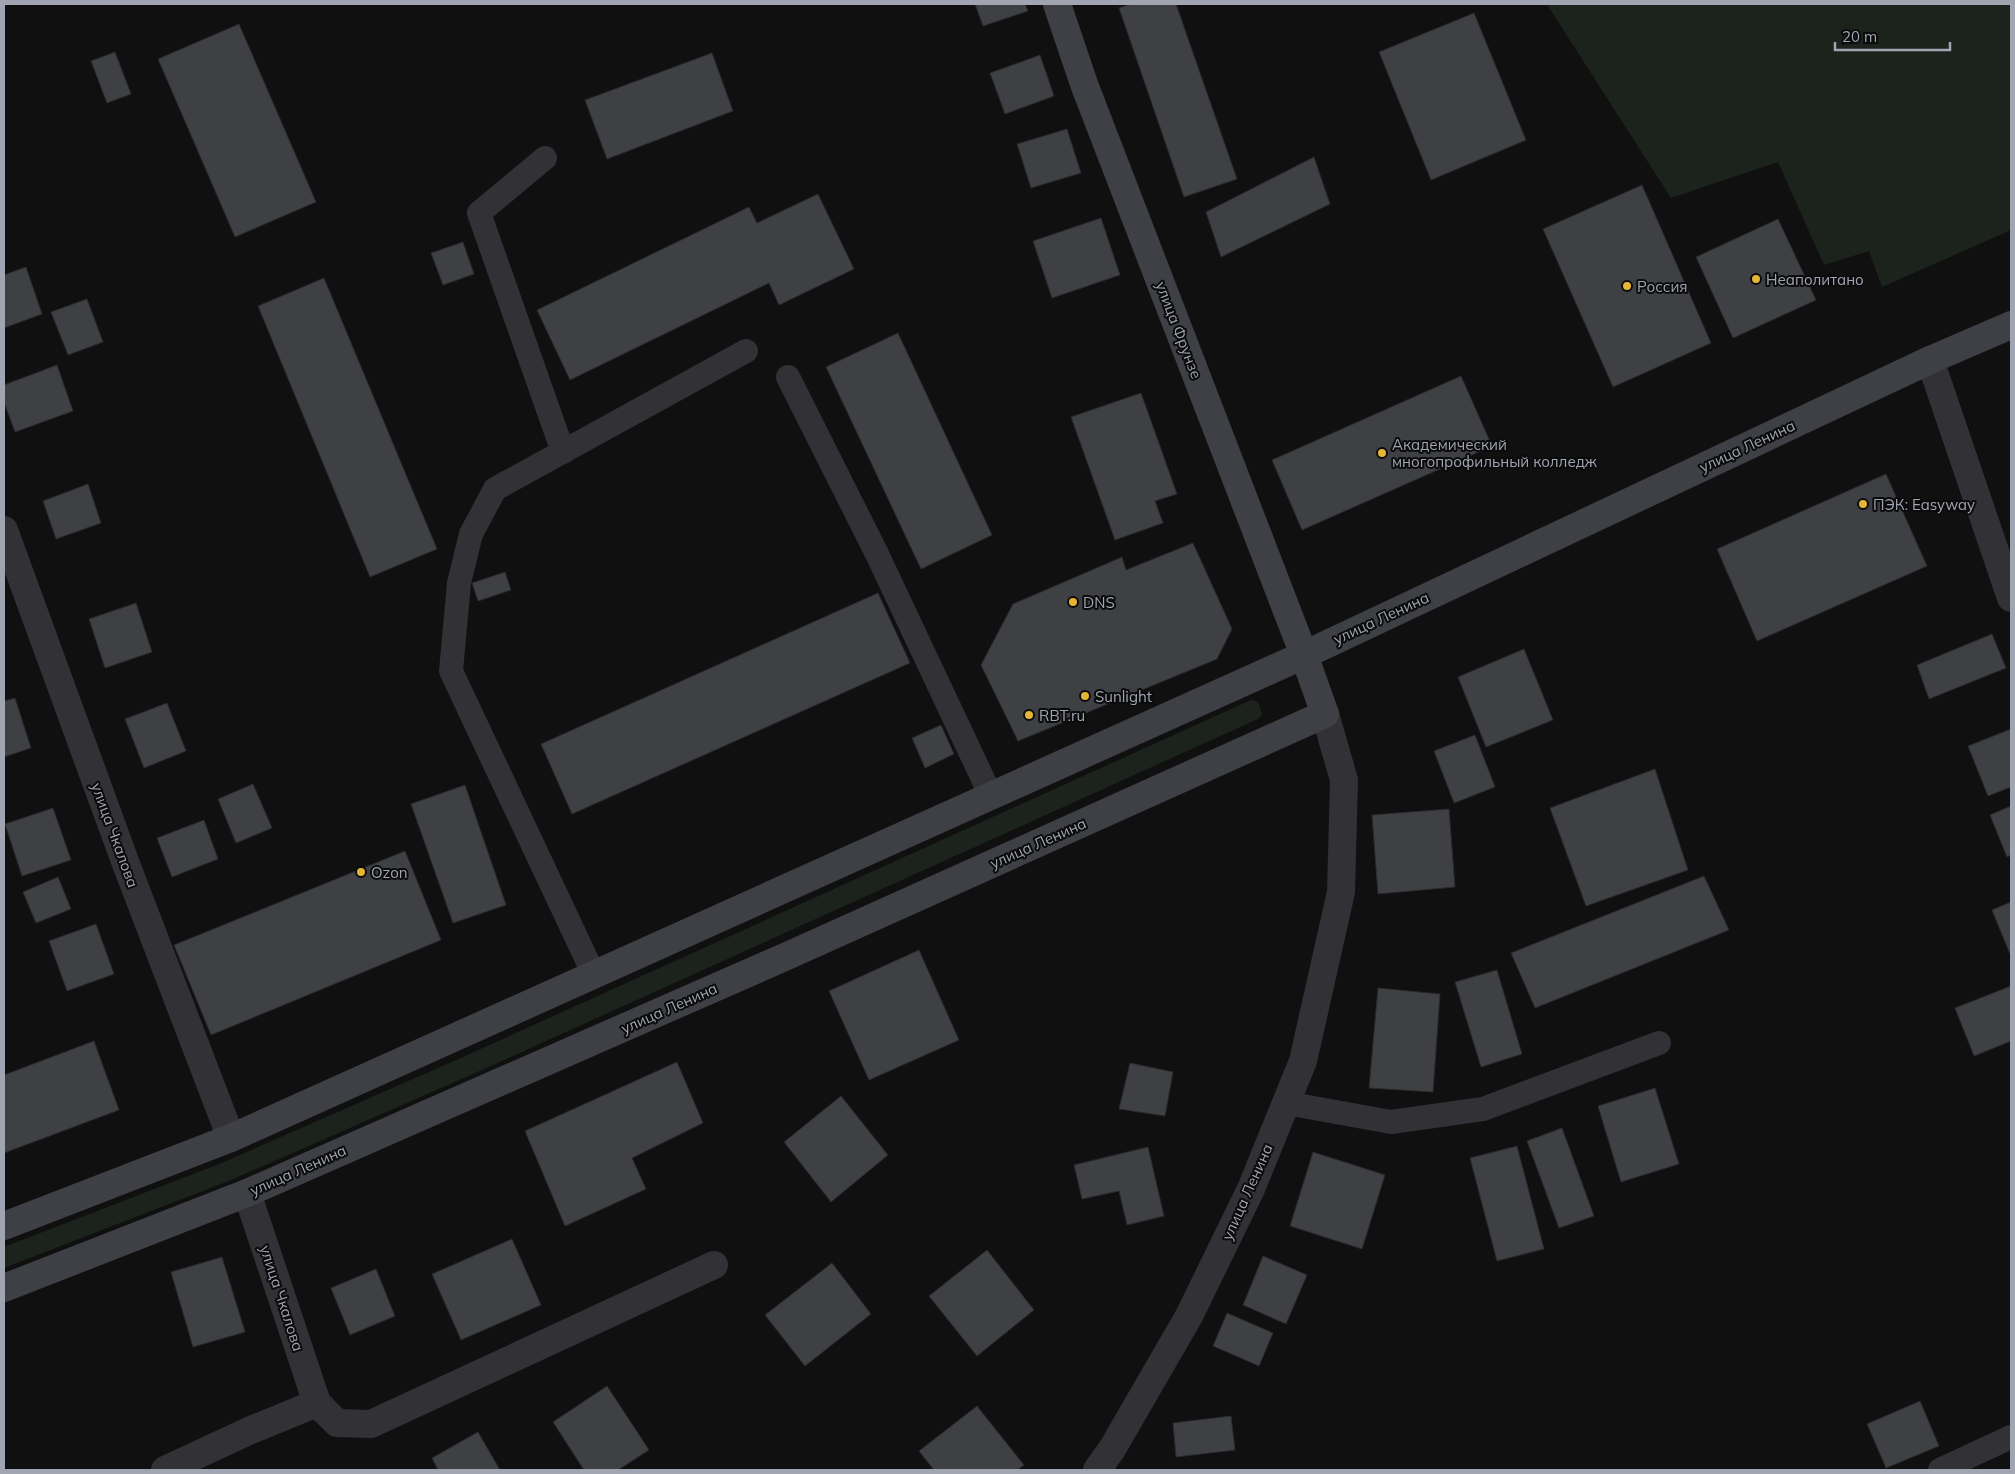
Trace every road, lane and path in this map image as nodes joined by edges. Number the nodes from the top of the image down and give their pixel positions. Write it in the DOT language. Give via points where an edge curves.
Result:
graph roads {
  1 [pos="1057,4"];
  2 [pos="546,158"];
  3 [pos="2011,325"];
  4 [pos="746,352"];
  5 [pos="1930,360"];
  6 [pos="788,377"];
  7 [pos="563,452"];
  8 [pos="4,530"];
  9 [pos="2011,598"];
  10 [pos="1304,654"];
  11 [pos="1325,714"];
  12 [pos="991,796"];
  13 [pos="594,974"];
  14 [pos="1660,1043"];
  15 [pos="1286,1103"];
  16 [pos="231,1138"];
  17 [pos="247,1193"];
  18 [pos="4,1226"];
  19 [pos="714,1265"];
  20 [pos="4,1288"];
  21 [pos="317,1403"];
  22 [pos="2011,1437"];
  23 [pos="165,1470"];
  24 [pos="1097,1470"];
  25 [pos="1940,1470"];
  1 -- 10 [label="street, улица Фрунзе" via="1084,84"];
  2 -- 7 [label="lane" via="478,213"];
  3 -- 5 [label="street, улица Ленина"];
  4 -- 7 [label="lane"];
  5 -- 9 [label="street"];
  5 -- 10 [label="street, улица Ленина"];
  6 -- 12 [label="lane" via="877,554"];
  7 -- 13 [label="lane" via="495,489 471,534 458,583 451,671"];
  8 -- 16 [label="street, улица Чкалова" via="126,864"];
  10 -- 11 [label="street, улица Фрунзе"];
  10 -- 12 [label="street, улица Ленина"];
  11 -- 15 [label="street, улица Ленина" via="1344,780 1340,892 1304,1061"];
  11 -- 17 [label="street, улица Ленина" via="787,956"];
  12 -- 13 [label="street, улица Ленина"];
  13 -- 16 [label="street, улица Ленина"];
  14 -- 15 [label="lane" via="1483,1109 1391,1122"];
  15 -- 24 [label="street, улица Ленина" via="1251,1189 1189,1316 1112,1450"];
  16 -- 18 [label="street, улица Ленина"];
  17 -- 20 [label="street, улица Ленина"];
  17 -- 21 [label="street, улица Чкалова"];
  19 -- 21 [label="street" via="371,1424 337,1423"];
  21 -- 23 [label="street"];
  22 -- 25 [label="lane"];
}
